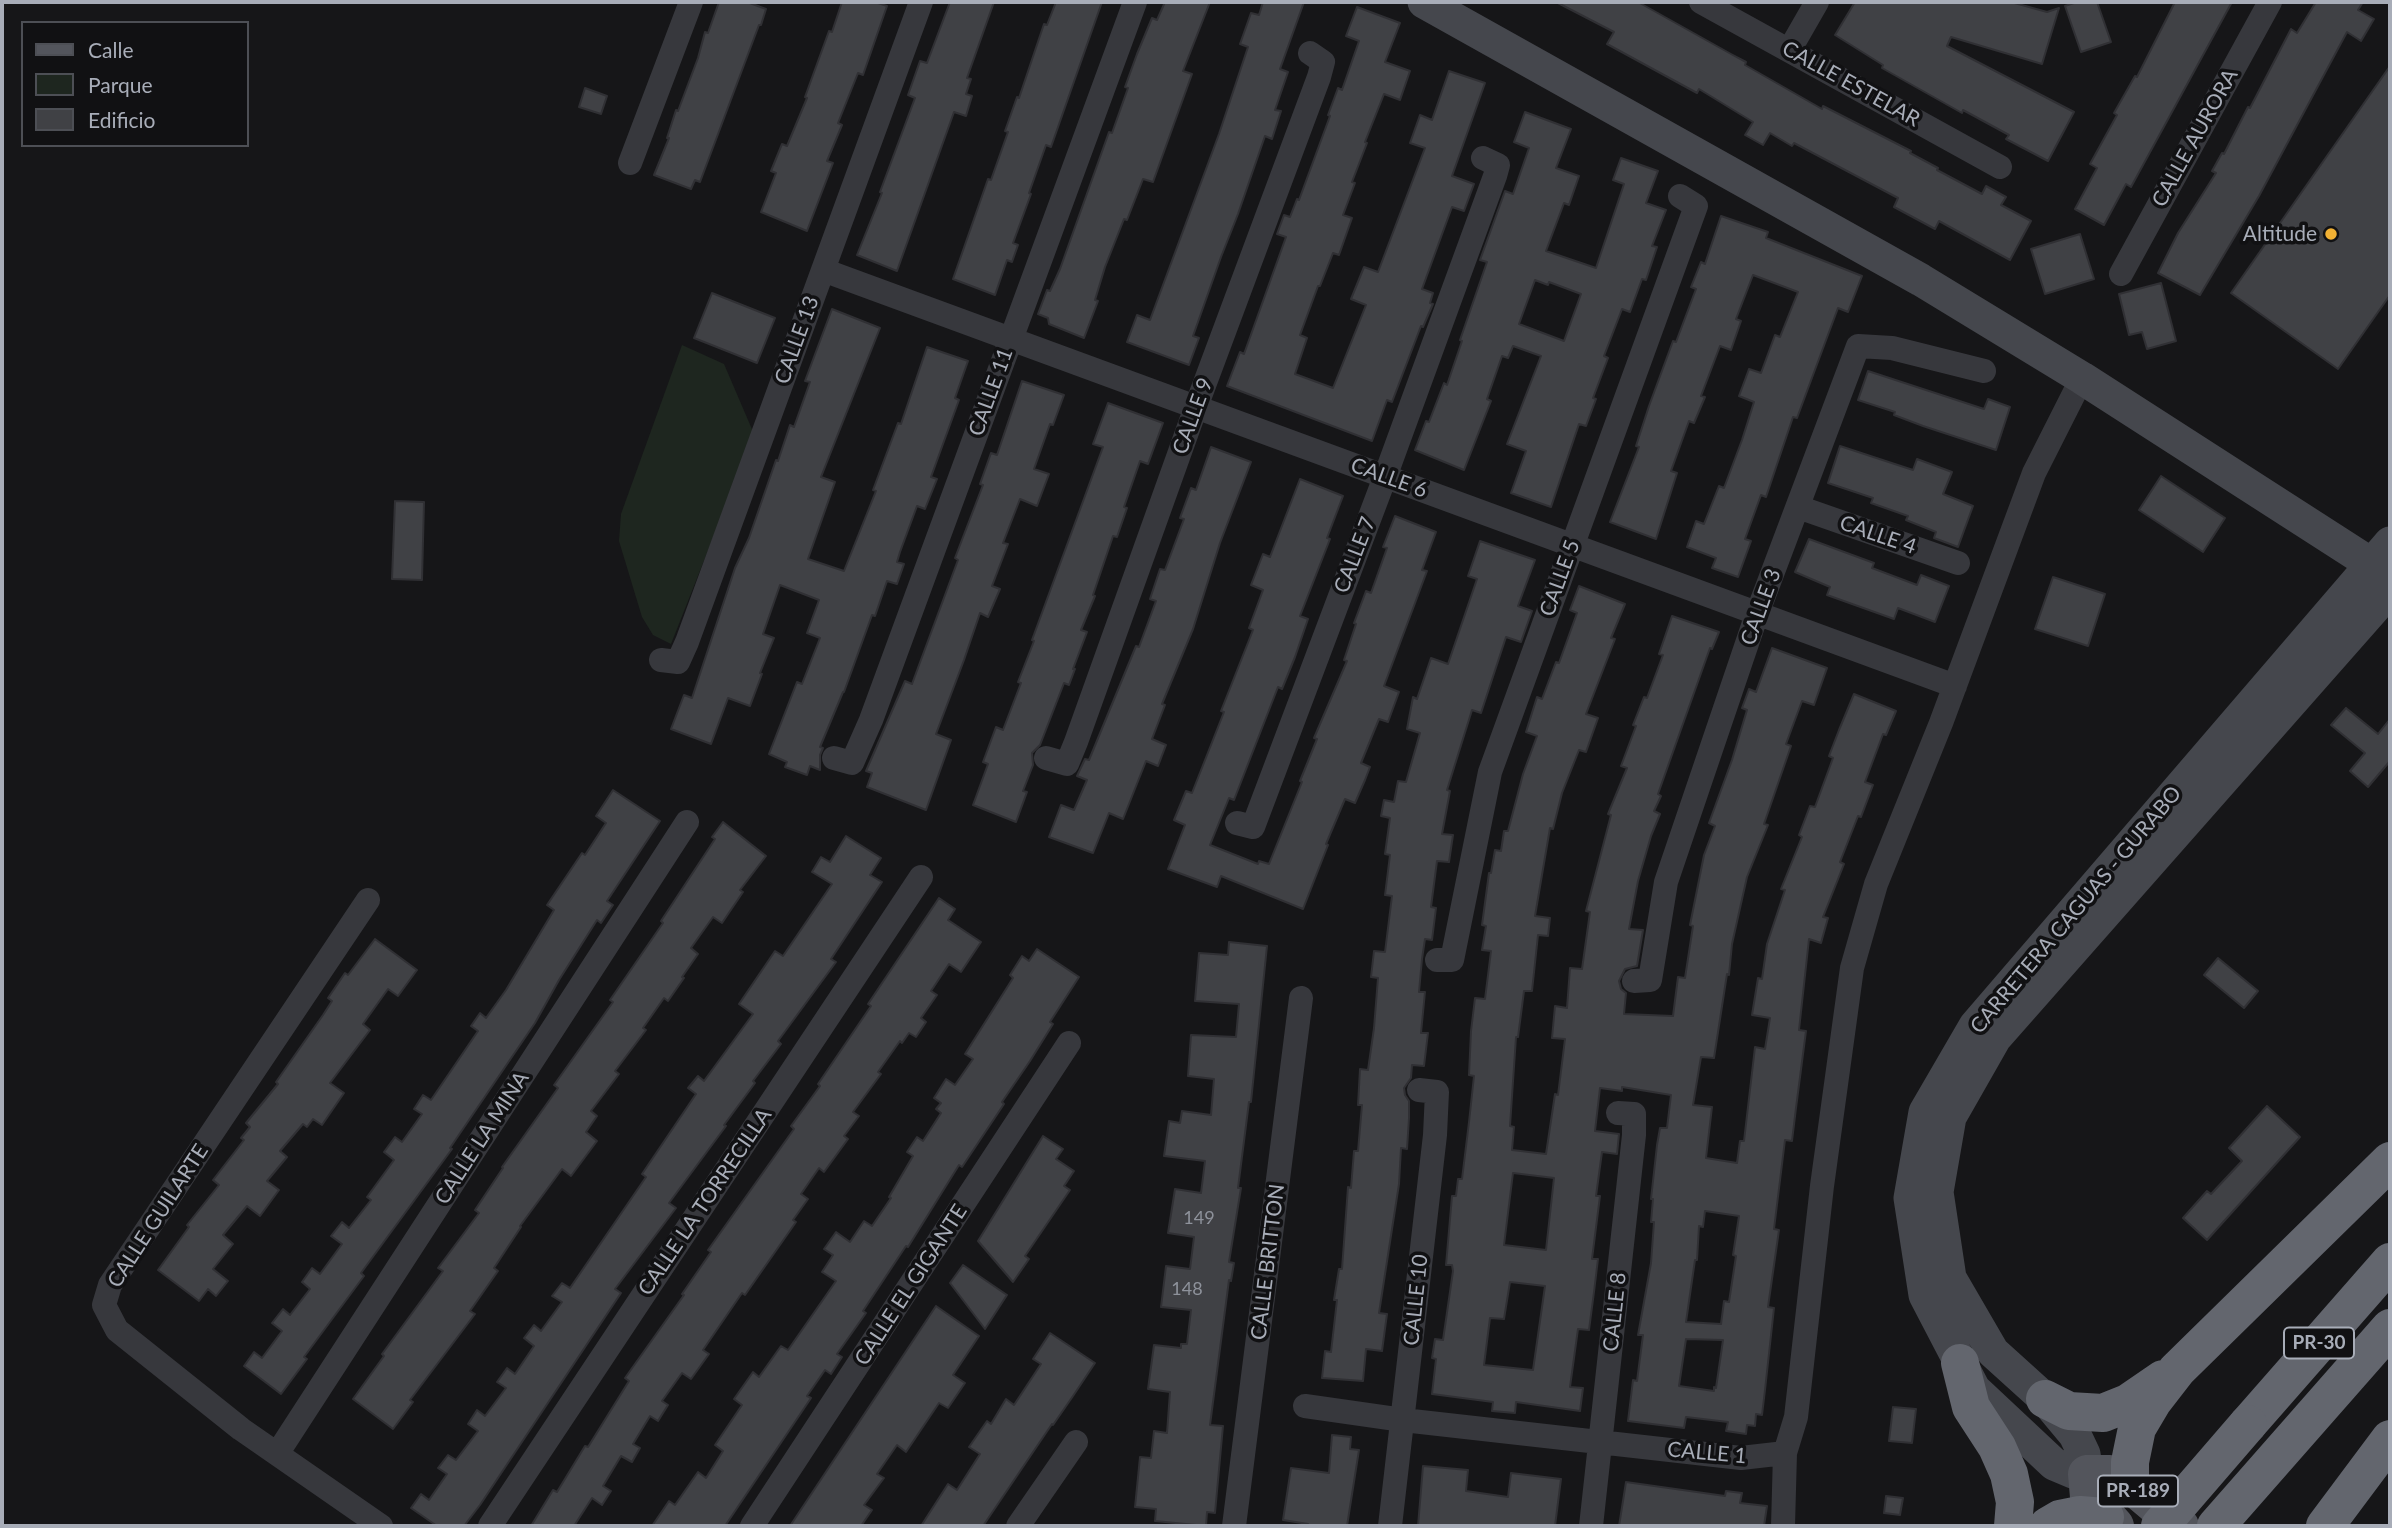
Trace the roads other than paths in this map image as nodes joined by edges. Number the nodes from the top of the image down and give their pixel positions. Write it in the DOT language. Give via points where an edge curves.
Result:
graph roads {
  1 [pos="691,2"];
  2 [pos="921,2"];
  3 [pos="1135,2"];
  4 [pos="1701,2"];
  5 [pos="1817,2"];
  6 [pos="2270,2"];
  7 [pos="1435,4"];
  8 [pos="1790,50"];
  9 [pos="1310,53"];
  10 [pos="1483,158"];
  11 [pos="630,163"];
  12 [pos="2000,167"];
  13 [pos="1680,196"];
  14 [pos="823,270"];
  15 [pos="2121,274"];
  16 [pos="1011,339"];
  17 [pos="1984,371"];
  18 [pos="2082,379"];
  19 [pos="1196,407"];
  20 [pos="1385,477"];
  21 [pos="1798,507"];
  22 [pos="1572,545"];
  23 [pos="1958,563"];
  24 [pos="2386,568"];
  25 [pos="1757,614"];
  26 [pos="661,660"];
  27 [pos="1955,686"];
  28 [pos="834,758"];
  29 [pos="1046,758"];
  30 [pos="687,822"];
  31 [pos="1237,824"];
  32 [pos="921,877"];
  33 [pos="368,900"];
  34 [pos="1437,960"];
  35 [pos="1634,981"];
  36 [pos="1301,998"];
  37 [pos="1069,1043"];
  38 [pos="1419,1090"];
  39 [pos="1618,1113"];
  40 [pos="2390,1161"];
  41 [pos="2390,1262"];
  42 [pos="2390,1328"];
  43 [pos="1960,1363"];
  44 [pos="2177,1370"];
  45 [pos="2045,1399"];
  46 [pos="1305,1406"];
  47 [pos="1403,1420"];
  48 [pos="2390,1439"];
  49 [pos="1076,1442"];
  50 [pos="1601,1443"];
  51 [pos="277,1454"];
  52 [pos="1785,1454"];
  53 [pos="2087,1474"];
  54 [pos="2130,1484"];
  55 [pos="2110,1522"];
  56 [pos="381,1526"];
  57 [pos="490,1526"];
  58 [pos="752,1526"];
  59 [pos="1018,1526"];
  60 [pos="1234,1526"];
  61 [pos="1390,1526"];
  62 [pos="1591,1526"];
  63 [pos="1783,1526"];
  64 [pos="2013,1526"];
  65 [pos="2048,1526"];
  66 [pos="2160,1526"];
  67 [pos="2180,1526"];
  68 [pos="2216,1526"];
  69 [pos="2325,1526"];
  1 -- 11 [label="street"];
  2 -- 14 [label="street, CALLE 13"];
  3 -- 16 [label="street, CALLE 11"];
  4 -- 8 [label="street, CALLE ESTELAR"];
  5 -- 8 [label="street"];
  6 -- 15 [label="street, CALLE AURORA"];
  7 -- 18 [label="main road" via="1921,280"];
  8 -- 12 [label="street, CALLE ESTELAR"];
  9 -- 19 [label="street, CALLE 9" via="1323,62 1319,77"];
  10 -- 20 [label="street, CALLE 7" via="1499,165"];
  13 -- 22 [label="street, CALLE 5" via="1696,206"];
  14 -- 16 [label="street, CALLE 6"];
  14 -- 26 [label="street, CALLE 13" via="678,662"];
  16 -- 19 [label="street, CALLE 6"];
  16 -- 28 [label="street, CALLE 11" via="871,720 852,763"];
  17 -- 21 [label="street, CALLE 3" via="1892,348 1858,346"];
  18 -- 24 [label="main road"];
  18 -- 27 [label="street" via="2034,473"];
  19 -- 20 [label="street, CALLE 6"];
  19 -- 29 [label="street, CALLE 9" via="1067,764"];
  20 -- 22 [label="street, CALLE 6"];
  20 -- 31 [label="street, CALLE 7" via="1253,827"];
  21 -- 23 [label="street, CALLE 4"];
  21 -- 25 [label="street, CALLE 3"];
  22 -- 25 [label="street, CALLE 6"];
  22 -- 34 [label="street, CALLE 5" via="1490,772 1452,960"];
  24 -- 43 [label="main road, CARRETERA CAGUAS - GURABO / PR-189" via="1975,1026 1925,1112 1910,1198 1925,1295"];
  24 -- 45 [label="main road, CARRETERA CAGUAS - GURABO / PR-189" via="1995,1038 1950,1117 1937,1192 1950,1278 1993,1352"];
  25 -- 27 [label="street, CALLE 6"];
  25 -- 35 [label="street, CALLE 3" via="1666,882 1650,980"];
  27 -- 52 [label="street" via="1876,884 1852,968 1796,1418"];
  30 -- 51 [label="street, CALLE LA MINA"];
  32 -- 57 [label="street, CALLE LA TORRECILLA"];
  33 -- 51 [label="street, CALLE GUILARTE" via="110,1285 104,1305 117,1330"];
  36 -- 60 [label="street, CALLE BRITTON"];
  37 -- 58 [label="street, CALLE EL GIGANTE"];
  38 -- 47 [label="street, CALLE 10" via="1437,1092 1435,1135"];
  39 -- 50 [label="street, CALLE 8" via="1634,1114 1634,1135"];
  40 -- 44 [label="highway"];
  41 -- 66 [label="highway, PR-30, bridge"];
  42 -- 68 [label="highway, PR-30"];
  43 -- 53 [label="main road, CARRETERA CAGUAS - GURABO / PR-189" via="1974,1390 2054,1464"];
  43 -- 64 [label="highway" via="1971,1407 2009,1474 2015,1502"];
  44 -- 45 [label="highway" via="2128,1403 2103,1413 2069,1411"];
  44 -- 54 [label="highway" via="2137,1428"];
  45 -- 53 [label="main road, CARRETERA CAGUAS - GURABO / PR-189" via="2075,1436"];
  46 -- 47 [label="street, CALLE 1"];
  47 -- 50 [label="street, CALLE 1"];
  47 -- 61 [label="street, CALLE 10"];
  48 -- 69 [label="highway"];
  49 -- 59 [label="street"];
  50 -- 52 [label="street, CALLE 1" via="1741,1458"];
  50 -- 62 [label="street, CALLE 8"];
  51 -- 56 [label="street, CALLE GUILARTE"];
  52 -- 63 [label="street"];
  53 -- 54 [label="main road, PR-189" via="2110,1474"];
  53 -- 55 [label="main road, PR-189" via="2089,1497"];
  54 -- 67 [label="main road, PR-189"];
  55 -- 65 [label="highway" via="2080,1515"];
}
